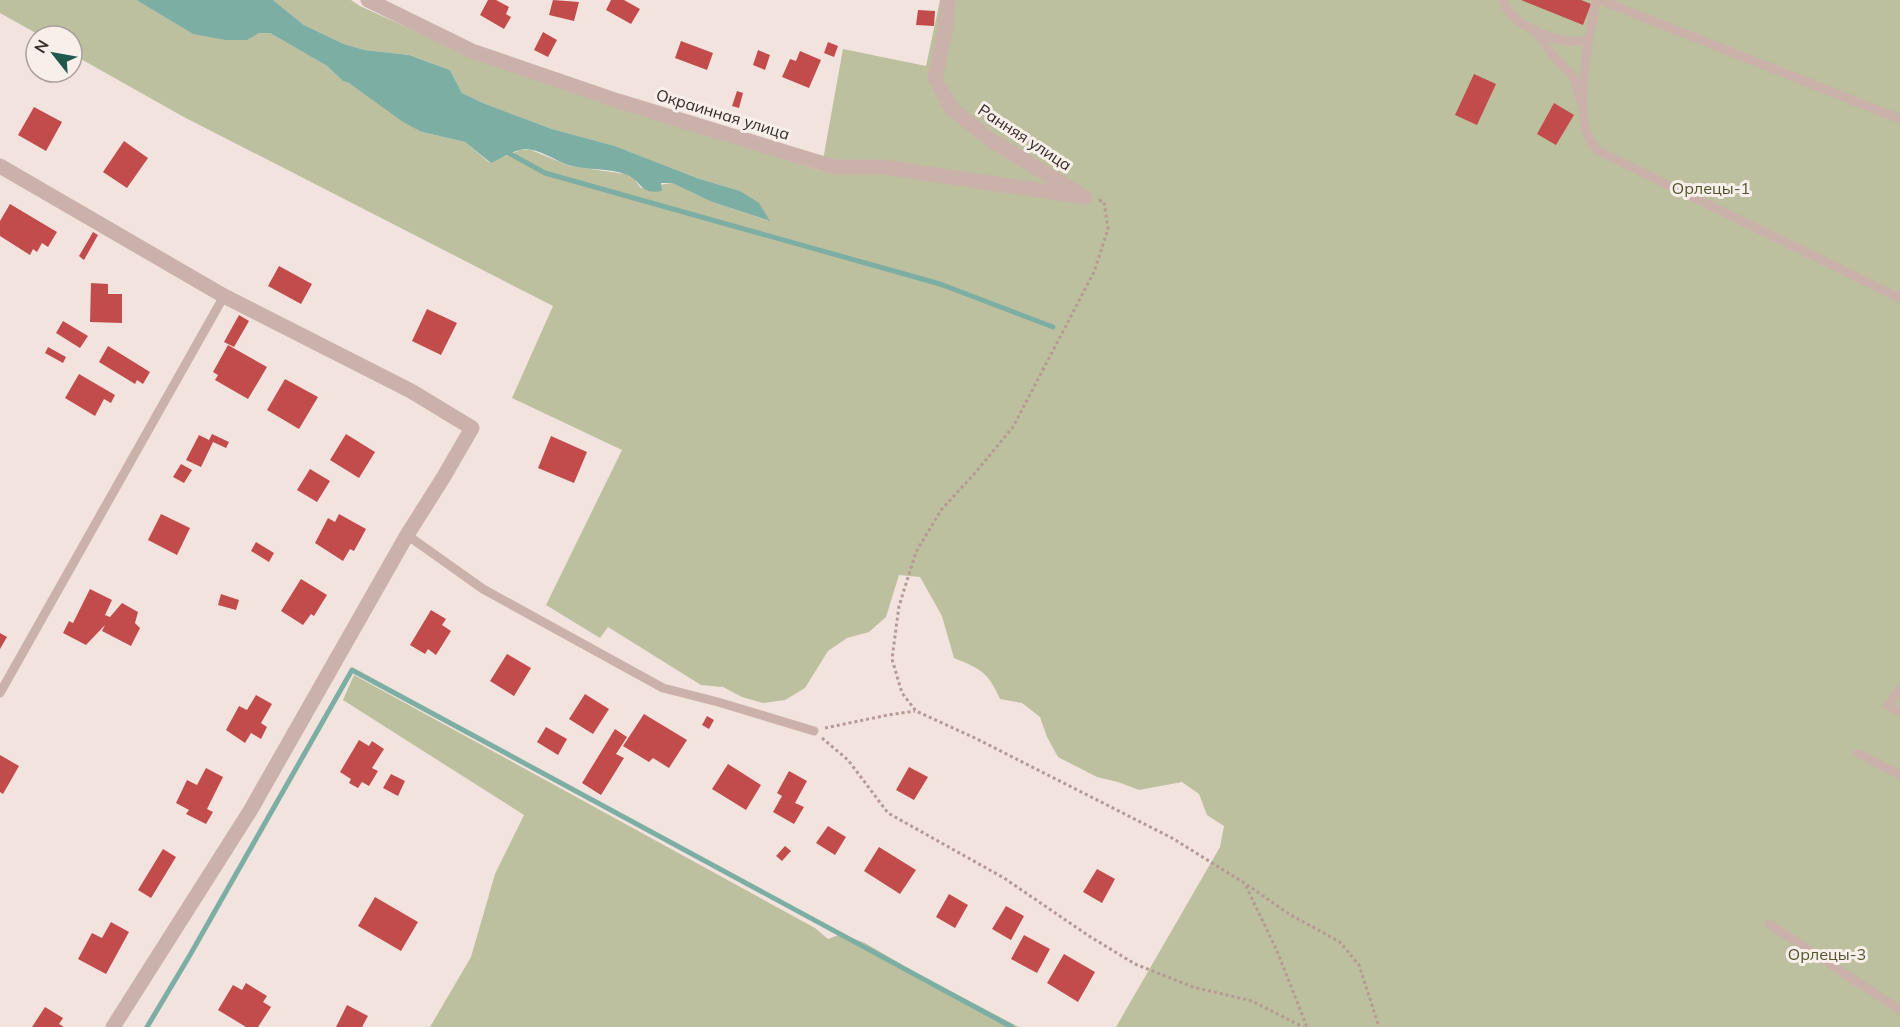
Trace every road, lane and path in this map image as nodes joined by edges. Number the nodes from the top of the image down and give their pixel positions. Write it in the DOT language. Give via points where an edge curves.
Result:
graph roads {
  1 [pos="368,0"];
  2 [pos="948,0"];
  3 [pos="1503,0"];
  4 [pos="1598,0"];
  5 [pos="1535,30"];
  6 [pos="1587,49"];
  7 [pos="1583,110"];
  8 [pos="1900,119"];
  9 [pos="0,166"];
  10 [pos="1085,197"];
  11 [pos="224,296"];
  12 [pos="1900,298"];
  13 [pos="407,535"];
  14 [pos="1900,688"];
  15 [pos="0,693"];
  16 [pos="916,711"];
  17 [pos="1900,712"];
  18 [pos="814,731"];
  19 [pos="1858,753"];
  20 [pos="1900,775"];
  21 [pos="1246,884"];
  22 [pos="1769,924"];
  23 [pos="1900,1010"];
  24 [pos="113,1027"];
  25 [pos="1305,1027"];
  26 [pos="1379,1027"];
  1 -- 10 [label="street, Окраинная улица" via="472,51 618,101 834,167 883,167"];
  2 -- 10 [label="street, Ранняя улица" via="935,78 951,108 989,139"];
  3 -- 5 [label="lane" via="1523,25"];
  4 -- 6 [label="lane"];
  4 -- 8 [label="lane"];
  5 -- 6 [label="lane" via="1571,42 1587,40"];
  5 -- 7 [label="lane" via="1573,76"];
  6 -- 7 [label="lane"];
  7 -- 12 [label="lane" via="1587,133 1596,150"];
  9 -- 11 [label="street"];
  10 -- 16 [label="path" via="1104,202 1108,229 1094,272 1013,427 941,510 916,552 899,606 892,659 902,693"];
  11 -- 13 [label="street" via="411,391 472,428"];
  11 -- 15 [label="lane"];
  13 -- 18 [label="lane" via="483,589 663,688"];
  13 -- 24 [label="street" via="250,811"];
  14 -- 17 [label="lane" via="1888,706"];
  16 -- 18 [label="path"];
  16 -- 21 [label="path" via="1172,838"];
  18 -- 25 [label="path" via="848,760 888,813 1004,878 1089,936 1136,964 1193,987 1252,1001"];
  19 -- 20 [label="lane"];
  21 -- 25 [label="path" via="1277,951"];
  21 -- 26 [label="path" via="1289,915 1340,942 1359,965"];
  22 -- 23 [label="lane"];
}
